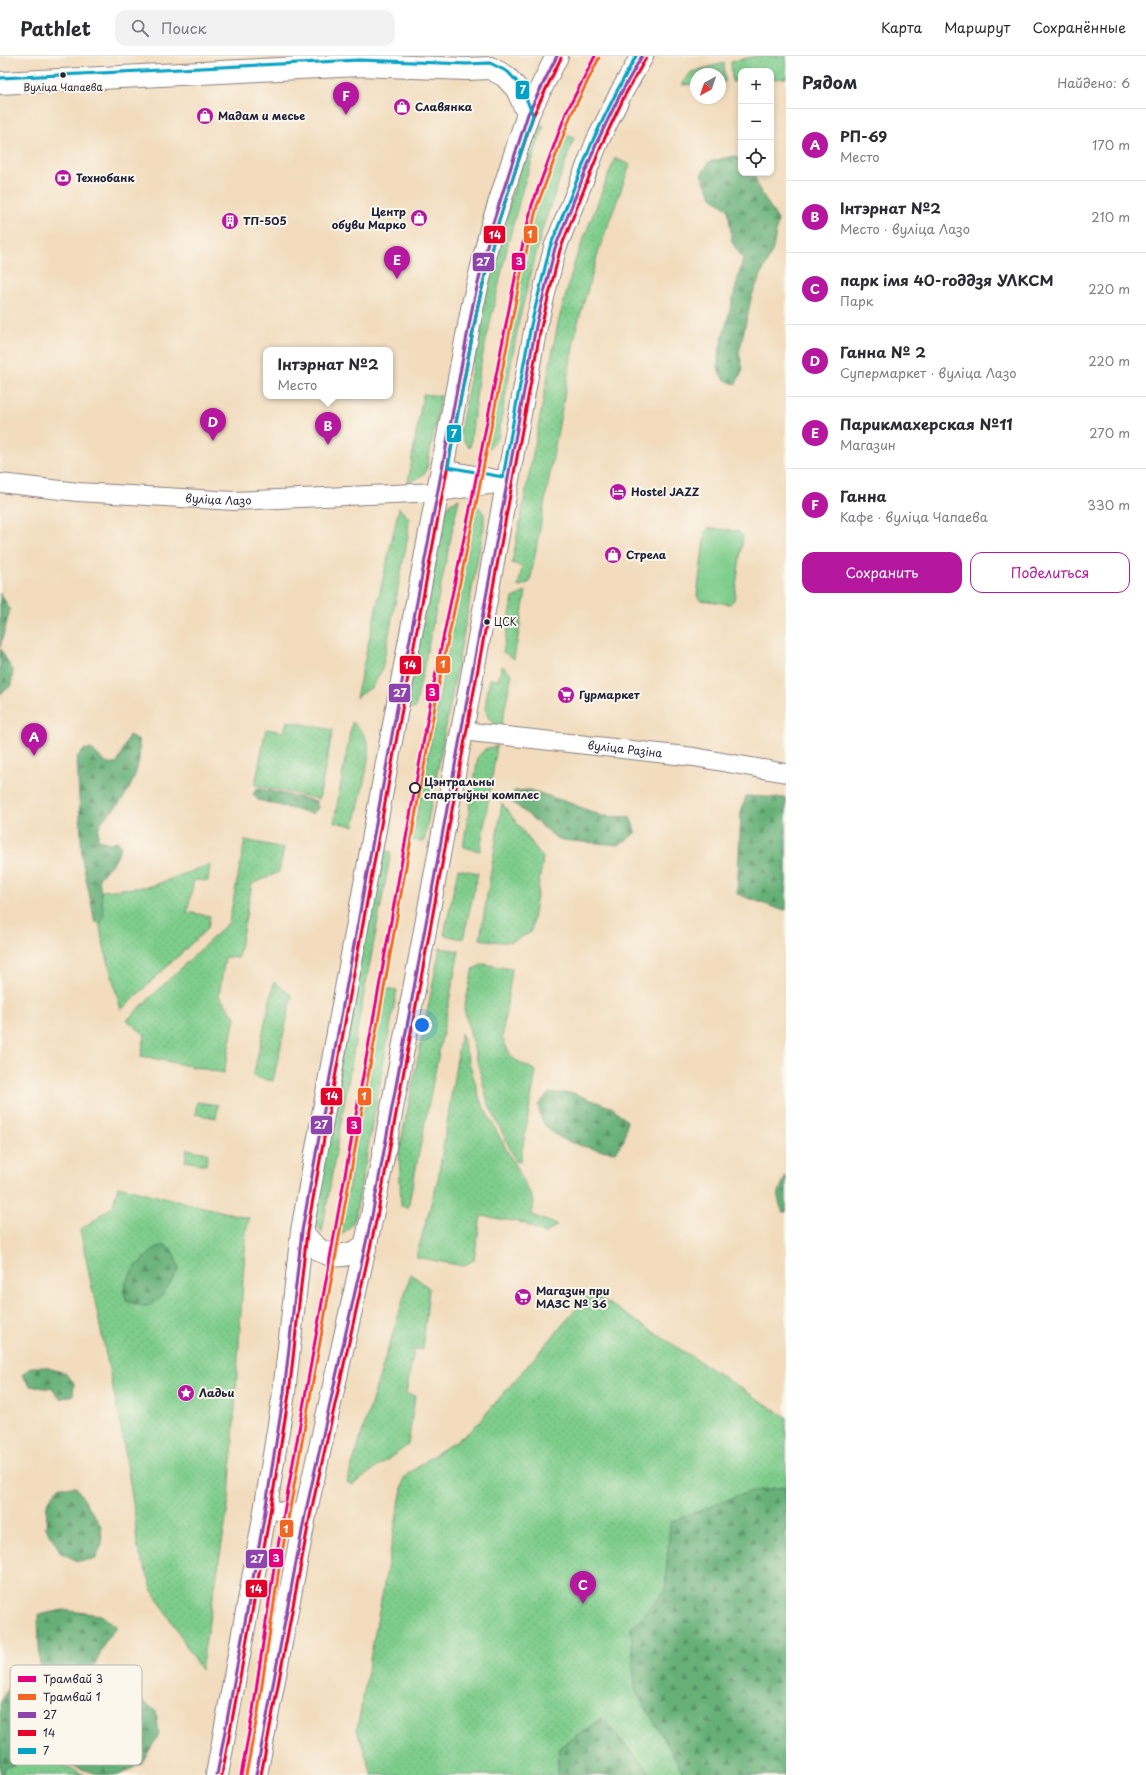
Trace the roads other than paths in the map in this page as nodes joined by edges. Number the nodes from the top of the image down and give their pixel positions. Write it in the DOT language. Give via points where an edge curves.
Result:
graph roads {
  1 [pos="428,56"];
  2 [pos="557,56"];
  3 [pos="642,56"];
  4 [pos="359,65"];
  5 [pos="0,83"];
  6 [pos="528,114"];
  7 [pos="440,482"];
  8 [pos="0,483"];
  9 [pos="507,483"];
  10 [pos="462,731"];
  11 [pos="786,774"];
  12 [pos="302,1231"];
  13 [pos="366,1246"];
  14 [pos="266,1509"];
  15 [pos="305,1515"];
  16 [pos="217,1775"];
  17 [pos="256,1775"];
  1 -- 4 [label="main road"];
  2 -- 6 [label="main road"];
  3 -- 9 [label="main road" via="597,142 555,248 536,326"];
  4 -- 5 [label="main road"];
  4 -- 6 [label="main road" via="490,68 505,76 517,88"];
  6 -- 7 [label="main road" via="491,229 473,304"];
  7 -- 8 [label="street, вуліца Лазо" via="234,501 78,492"];
  7 -- 9 [label="main road"];
  7 -- 12 [label="main road"];
  9 -- 10 [label="main road"];
  10 -- 11 [label="street, вуліца Разіна" via="694,758"];
  10 -- 13 [label="main road"];
  12 -- 13 [label="main road" via="310,1243 323,1253 331,1255 349,1254"];
  12 -- 14 [label="main road" via="284,1393"];
  13 -- 15 [label="main road"];
  14 -- 15 [label="street"];
  14 -- 16 [label="main road"];
  15 -- 17 [label="main road"];
}
